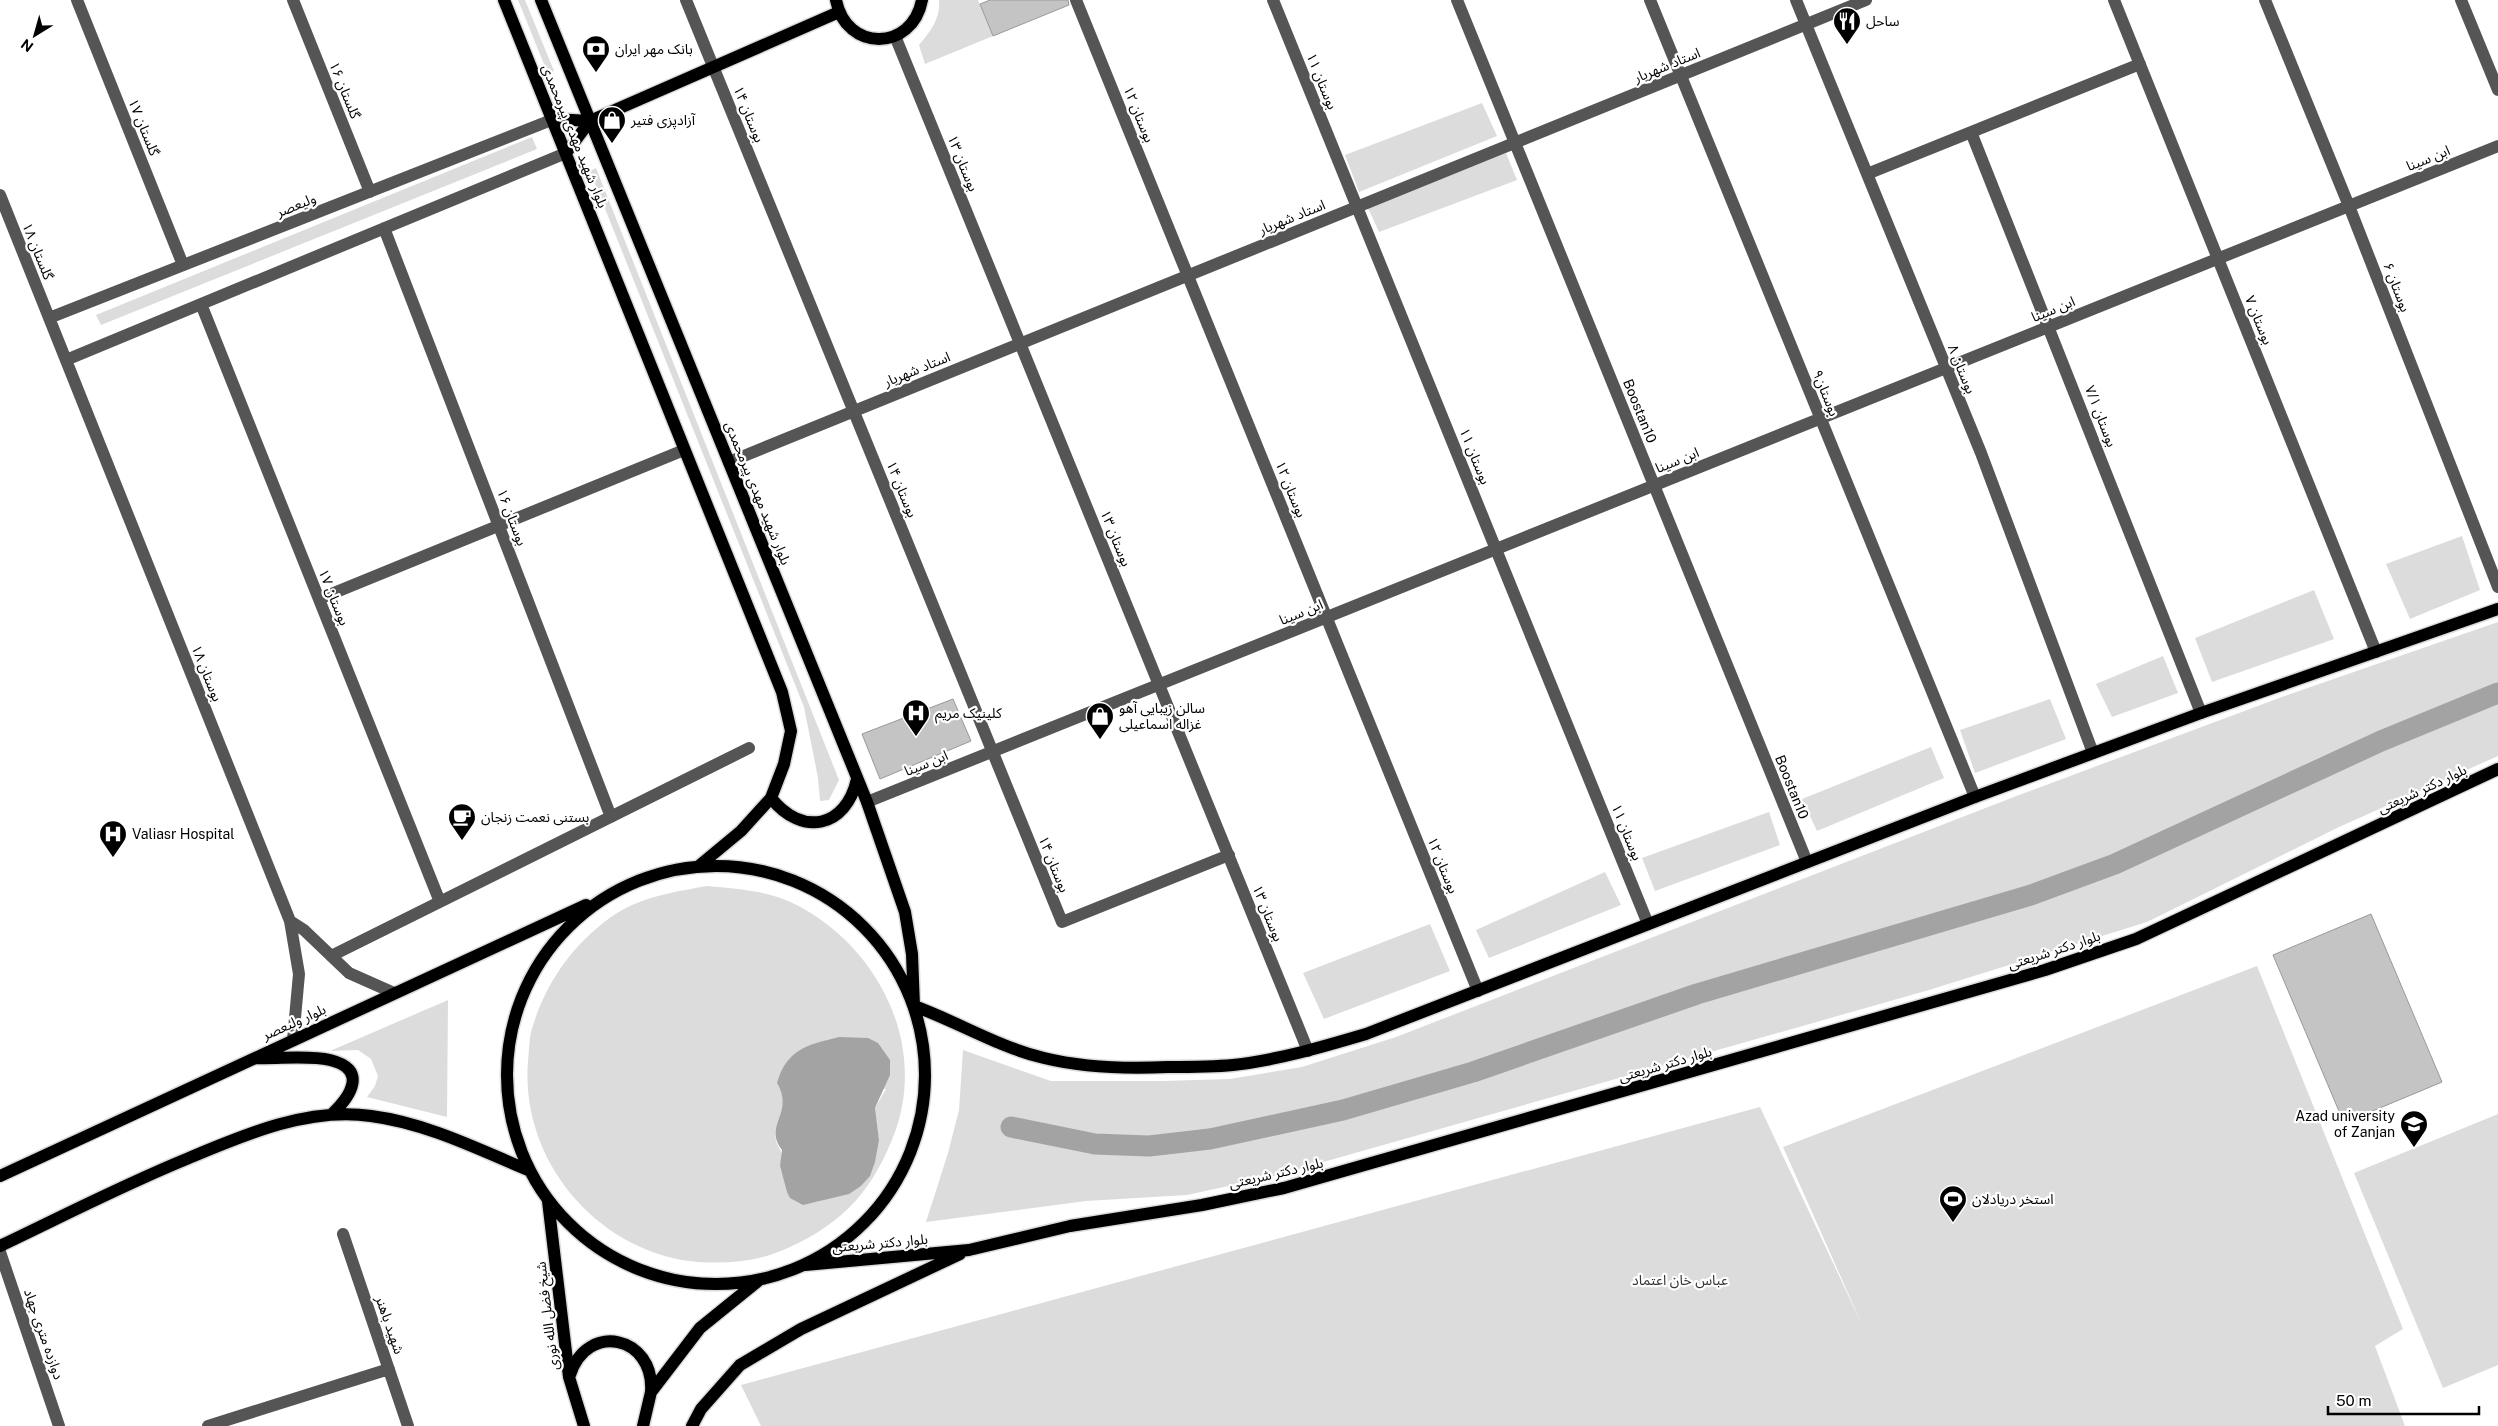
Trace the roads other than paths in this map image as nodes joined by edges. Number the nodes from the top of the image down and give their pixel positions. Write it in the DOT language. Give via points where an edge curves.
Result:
graph roads {
  1 [pos="77,0"];
  2 [pos="292,0"];
  3 [pos="504,0"];
  4 [pos="541,0"];
  5 [pos="686,0"];
  6 [pos="922,0"];
  7 [pos="1076,0"];
  8 [pos="1273,0"];
  9 [pos="1457,0"];
  10 [pos="1650,0"];
  11 [pos="1796,0"];
  12 [pos="1866,0"];
  13 [pos="2114,0"];
  14 [pos="2265,0"];
  15 [pos="2461,0"];
  16 [pos="837,6"];
  17 [pos="1806,24"];
  18 [pos="895,36"];
  19 [pos="2140,64"];
  20 [pos="714,68"];
  21 [pos="1680,75"];
  22 [pos="2498,90"];
  23 [pos="554,119"];
  24 [pos="590,121"];
  25 [pos="1971,132"];
  26 [pos="1515,143"];
  27 [pos="2498,146"];
  28 [pos="566,153"];
  29 [pos="1867,174"];
  30 [pos="370,192"];
  31 [pos="0,195"];
  32 [pos="2349,206"];
  33 [pos="1357,207"];
  34 [pos="384,228"];
  35 [pos="2218,259"];
  36 [pos="183,265"];
  37 [pos="1188,275"];
  38 [pos="201,304"];
  39 [pos="49,318"];
  40 [pos="2050,326"];
  41 [pos="1020,343"];
  42 [pos="66,360"];
  43 [pos="1946,368"];
  44 [pos="854,411"];
  45 [pos="1820,419"];
  46 [pos="684,450"];
  47 [pos="729,462"];
  48 [pos="1654,486"];
  49 [pos="499,526"];
  50 [pos="1496,549"];
  51 [pos="2498,587"];
  52 [pos="319,599"];
  53 [pos="2498,609"];
  54 [pos="1327,618"];
  55 [pos="2376,652"];
  56 [pos="1160,685"];
  57 [pos="2201,712"];
  58 [pos="749,748"];
  59 [pos="992,752"];
  60 [pos="2093,753"];
  61 [pos="2498,769"];
  62 [pos="857,779"];
  63 [pos="1975,797"];
  64 [pos="771,798"];
  65 [pos="867,802"];
  66 [pos="611,817"];
  67 [pos="1229,855"];
  68 [pos="1807,862"];
  69 [pos="700,865"];
  70 [pos="602,897"];
  71 [pos="440,902"];
  72 [pos="290,921"];
  73 [pos="1648,924"];
  74 [pos="331,956"];
  75 [pos="1478,991"];
  76 [pos="394,993"];
  77 [pos="914,1006"];
  78 [pos="293,1040"];
  79 [pos="1308,1051"];
  80 [pos="250,1058"];
  81 [pos="332,1114"];
  82 [pos="528,1170"];
  83 [pos="0,1176"];
  84 [pos="548,1201"];
  85 [pos="343,1234"];
  86 [pos="0,1246"];
  87 [pos="969,1250"];
  88 [pos="0,1252"];
  89 [pos="805,1265"];
  90 [pos="758,1281"];
  91 [pos="389,1368"];
  92 [pos="569,1377"];
  93 [pos="651,1392"];
  94 [pos="238,1422"];
  95 [pos="59,1426"];
  96 [pos="208,1426"];
  97 [pos="408,1426"];
  98 [pos="584,1426"];
  99 [pos="643,1426"];
  100 [pos="692,1426"];
  1 -- 36 [label="street, گلستان ۱۷"];
  2 -- 30 [label="street, گلستان ۱۶"];
  3 -- 23 [label="main road, بلوار شهید مهدی پیرمحمدی"];
  4 -- 24 [label="main road, بلوار شهید مهدی پیرمحمدی"];
  5 -- 20 [label="street, بوستان ۱۴"];
  6 -- 18 [label="main road" via="914,22"];
  7 -- 37 [label="street, بوستان ۱۲"];
  8 -- 33 [label="street, بوستان ۱۱"];
  9 -- 26 [label="street, Boostan10"];
  10 -- 21 [label="street, بوستان۹"];
  11 -- 17 [label="street, بوستان ۸"];
  12 -- 17 [label="street, استاد شهریار"];
  13 -- 19 [label="street, بوستان ۷"];
  14 -- 32 [label="street, بوستان ۶"];
  15 -- 22 [label="street"];
  16 -- 18 [label="main road" via="844,22 862,36 873,39"];
  16 -- 20 [label="main road"];
  17 -- 21 [label="street, استاد شهریار"];
  17 -- 29 [label="street, بوستان ۸"];
  18 -- 41 [label="street, بوستان ۱۳"];
  19 -- 25 [label="street"];
  19 -- 35 [label="street, بوستان ۷"];
  20 -- 24 [label="main road"];
  20 -- 44 [label="street, بوستان ۱۴"];
  21 -- 26 [label="street, استاد شهریار"];
  21 -- 45 [label="street, بوستان۹"];
  23 -- 24 [label="main road"];
  23 -- 28 [label="main road, بلوار شهید مهدی پیرمحمدی"];
  23 -- 30 [label="street, ولیعصر"];
  24 -- 28 [label="main road"];
  24 -- 47 [label="main road, بلوار شهید مهدی پیرمحمدی"];
  25 -- 29 [label="street"];
  25 -- 40 [label="street, بوستان ۷/۱"];
  26 -- 33 [label="street, استاد شهریار"];
  26 -- 48 [label="street, Boostan10"];
  27 -- 32 [label="street, ابن سینا"];
  28 -- 34 [label="street"];
  28 -- 46 [label="main road, بلوار شهید مهدی پیرمحمدی"];
  29 -- 43 [label="street, بوستان ۸"];
  30 -- 36 [label="street, ولیعصر"];
  31 -- 39 [label="street, گلستان ۱۸"];
  32 -- 35 [label="street, ابن سینا"];
  32 -- 51 [label="street, بوستان ۶"];
  33 -- 37 [label="street, استاد شهریار"];
  33 -- 50 [label="street, بوستان ۱۱"];
  34 -- 38 [label="street"];
  34 -- 49 [label="street, بوستان ۱۶"];
  35 -- 40 [label="street, ابن سینا"];
  35 -- 55 [label="street, بوستان ۷"];
  36 -- 39 [label="street, ولیعصر"];
  37 -- 41 [label="street, استاد شهریار"];
  37 -- 54 [label="street, بوستان ۱۲"];
  38 -- 42 [label="street"];
  38 -- 52 [label="street, بوستان ۱۷"];
  39 -- 42 [label="street, بوستان ۱۸"];
  40 -- 43 [label="street, ابن سینا"];
  40 -- 57 [label="street, بوستان ۷/۱"];
  41 -- 44 [label="street, استاد شهریار"];
  41 -- 56 [label="street, بوستان ۱۳"];
  42 -- 72 [label="street, بوستان ۱۸"];
  43 -- 45 [label="street, ابن سینا"];
  43 -- 60 [label="street, بوستان ۸"];
  44 -- 47 [label="street, استاد شهریار"];
  44 -- 59 [label="street, بوستان ۱۴"];
  45 -- 48 [label="street, ابن سینا"];
  45 -- 63 [label="street, بوستان۹"];
  46 -- 49 [label="street"];
  46 -- 64 [label="main road, بلوار شهید مهدی پیرمحمدی" via="782,692 791,731 784,764"];
  47 -- 62 [label="main road, بلوار شهید مهدی پیرمحمدی"];
  48 -- 50 [label="street, ابن سینا"];
  48 -- 68 [label="street, Boostan10"];
  49 -- 52 [label="street"];
  49 -- 66 [label="street, بوستان ۱۶"];
  50 -- 54 [label="street, ابن سینا"];
  50 -- 73 [label="street, بوستان ۱۱"];
  52 -- 71 [label="street, بوستان ۱۷"];
  53 -- 55 [label="main road"];
  54 -- 56 [label="street, ابن سینا"];
  54 -- 75 [label="street, بوستان ۱۲"];
  55 -- 57 [label="main road"];
  56 -- 59 [label="street, ابن سینا"];
  56 -- 67 [label="street, بوستان ۱۳"];
  57 -- 60 [label="main road"];
  58 -- 66 [label="street"];
  59 -- 65 [label="street, ابن سینا"];
  59 -- 67 [label="street, بوستان ۱۴" via="1062,922"];
  60 -- 63 [label="main road"];
  61 -- 87 [label="main road, بلوار دکتر شریعتی" via="2136,939 2045,970 1284,1188 1070,1226"];
  62 -- 64 [label="main road" via="853,795 844,809 830,819 813,823 796,820"];
  62 -- 65 [label="main road, بلوار شهید مهدی پیرمحمدی"];
  63 -- 68 [label="main road"];
  64 -- 69 [label="main road" via="741,831"];
  65 -- 77 [label="main road, بلوار شهید مهدی پیرمحمدی" via="905,912 912,954"];
  66 -- 71 [label="street"];
  67 -- 79 [label="street, بوستان ۱۳"];
  68 -- 73 [label="main road"];
  69 -- 70 [label="main road" via="649,875"];
  69 -- 77 [label="main road" via="755,868 807,886 853,916 889,957"];
  70 -- 76 [label="main road, بلوار ولیعصر"];
  70 -- 82 [label="main road" via="562,930 532,972 512,1020 505,1070 510,1122"];
  71 -- 74 [label="street"];
  72 -- 74 [label="street"];
  72 -- 78 [label="street, بوستان ۱۸" via="299,974"];
  73 -- 75 [label="main road"];
  74 -- 76 [label="street" via="350,973"];
  75 -- 79 [label="main road" via="1366,1034"];
  76 -- 78 [label="main road, بلوار ولیعصر"];
  77 -- 79 [label="main road" via="1011,1048 1084,1066 1127,1069 1233,1065"];
  77 -- 89 [label="main road" via="926,1074 921,1121 905,1167 880,1207 846,1241"];
  78 -- 80 [label="main road, بلوار ولیعصر"];
  80 -- 81 [label="main road" via="331,1060 349,1070 354,1085 343,1104"];
  80 -- 83 [label="main road, بلوار ولیعصر"];
  81 -- 82 [label="main road" via="396,1120"];
  81 -- 86 [label="main road" via="236,1138 137,1179"];
  82 -- 84 [label="main road"];
  84 -- 90 [label="main road" via="580,1236 620,1262 664,1278 711,1285"];
  84 -- 92 [label="main road, شیخ فضل الله نوری"];
  85 -- 91 [label="street, شهید باهنر"];
  87 -- 89 [label="main road, بلوار دکتر شریعتی"];
  87 -- 100 [label="main road" via="801,1329 740,1365 701,1409"];
  88 -- 95 [label="street, دوازده متری جهاد"];
  89 -- 90 [label="main road"];
  90 -- 93 [label="main road" via="700,1328"];
  91 -- 94 [label="street"];
  91 -- 97 [label="street, شهید باهنر"];
  92 -- 93 [label="main road" via="573,1364 592,1345 618,1342 631,1346 641,1355 652,1379"];
  92 -- 98 [label="main road, شیخ فضل الله نوری"];
  93 -- 99 [label="main road"];
  94 -- 96 [label="street"];
}
